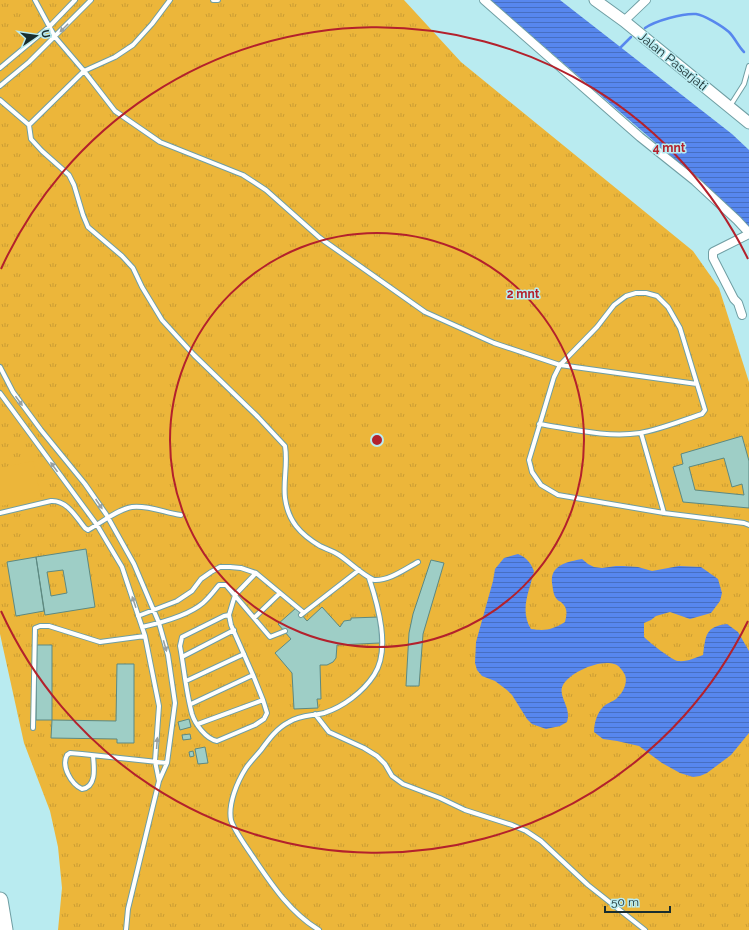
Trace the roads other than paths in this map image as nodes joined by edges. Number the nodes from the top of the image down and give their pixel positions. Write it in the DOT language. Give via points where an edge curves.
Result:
graph roads {
  1 [pos="35,0"];
  2 [pos="75,0"];
  3 [pos="91,0"];
  4 [pos="170,0"];
  5 [pos="213,0"];
  6 [pos="218,0"];
  7 [pos="484,0"];
  8 [pos="595,0"];
  9 [pos="646,0"];
  10 [pos="624,21"];
  11 [pos="49,27"];
  12 [pos="55,37"];
  13 [pos="749,66"];
  14 [pos="0,68"];
  15 [pos="84,72"];
  16 [pos="0,86"];
  17 [pos="0,100"];
  18 [pos="729,106"];
  19 [pos="749,123"];
  20 [pos="29,125"];
  21 [pos="749,233"];
  22 [pos="742,315"];
  23 [pos="560,365"];
  24 [pos="0,367"];
  25 [pos="697,384"];
  26 [pos="0,393"];
  27 [pos="539,424"];
  28 [pos="641,433"];
  29 [pos="0,513"];
  30 [pos="664,513"];
  31 [pos="181,515"];
  32 [pos="108,517"];
  33 [pos="97,525"];
  34 [pos="749,525"];
  35 [pos="418,562"];
  36 [pos="359,570"];
  37 [pos="256,573"];
  38 [pos="369,578"];
  39 [pos="280,593"];
  40 [pos="235,595"];
  41 [pos="154,611"];
  42 [pos="229,615"];
  43 [pos="138,616"];
  44 [pos="254,618"];
  45 [pos="159,623"];
  46 [pos="142,627"];
  47 [pos="234,630"];
  48 [pos="285,632"];
  49 [pos="145,636"];
  50 [pos="244,654"];
  51 [pos="182,657"];
  52 [pos="253,675"];
  53 [pos="186,681"];
  54 [pos="263,700"];
  55 [pos="191,704"];
  56 [pos="315,714"];
  57 [pos="198,724"];
  58 [pos="33,728"];
  59 [pos="93,756"];
  60 [pos="155,761"];
  61 [pos="167,763"];
  62 [pos="159,782"];
  63 [pos="0,900"];
  64 [pos="5,930"];
  65 [pos="126,930"];
  66 [pos="319,930"];
  67 [pos="645,930"];
  1 -- 11 [label="lane"];
  2 -- 11 [label="lane"];
  3 -- 12 [label="lane, one-way"];
  4 -- 15 [label="lane" via="133,45"];
  5 -- 6 [label="lane"];
  7 -- 21 [label="street" via="640,137 695,181"];
  8 -- 10 [label="main road, Jalan Pasarjati"];
  9 -- 10 [label="street"];
  10 -- 18 [label="main road, Jalan Pasarjati"];
  11 -- 12 [label="lane"];
  11 -- 14 [label="lane"];
  12 -- 15 [label="lane"];
  12 -- 16 [label="lane"];
  13 -- 18 [label="lane" via="744,84"];
  15 -- 20 [label="lane"];
  15 -- 23 [label="lane" via="115,111 160,142 242,176 266,190 320,238 425,312 494,343"];
  17 -- 20 [label="lane"];
  18 -- 19 [label="main road, Jalan Pasarjati"];
  20 -- 36 [label="lane" via="31,138 69,175 88,227 133,268 162,320 285,446 285,497 295,527"];
  21 -- 22 [label="street" via="713,252 712,255"];
  23 -- 25 [label="lane"];
  23 -- 25 [label="lane" via="597,327 614,305 626,296 646,293 657,296 668,307 680,328"];
  23 -- 27 [label="lane"];
  24 -- 32 [label="lane, one-way" via="12,392"];
  25 -- 28 [label="lane" via="705,410 702,414"];
  33 -- 26 [label="lane, one-way"];
  27 -- 28 [label="lane" via="605,434"];
  27 -- 30 [label="lane" via="529,460 532,472 541,485 558,495"];
  28 -- 30 [label="lane"];
  29 -- 33 [label="lane" via="56,500 68,508 88,530"];
  30 -- 34 [label="lane"];
  31 -- 32 [label="lane" via="145,507 131,507"];
  32 -- 33 [label="lane"];
  32 -- 41 [label="lane" via="134,564"];
  43 -- 33 [label="lane, one-way" via="122,567"];
  35 -- 38 [label="lane" via="395,575 378,580"];
  36 -- 38 [label="lane"];
  36 -- 39 [label="lane" via="302,613"];
  37 -- 39 [label="lane"];
  37 -- 40 [label="lane"];
  37 -- 41 [label="lane" via="241,568 220,567 201,580 192,591"];
  38 -- 56 [label="lane" via="380,617 381,658 378,667 367,684 343,705"];
  39 -- 44 [label="lane"];
  40 -- 42 [label="lane"];
  40 -- 44 [label="lane"];
  40 -- 45 [label="lane" via="226,585 219,585 202,604"];
  41 -- 43 [label="lane"];
  41 -- 45 [label="lane"];
  42 -- 47 [label="lane"];
  42 -- 51 [label="lane" via="182,637"];
  43 -- 46 [label="lane"];
  44 -- 48 [label="lane" via="270,637"];
  45 -- 46 [label="lane"];
  45 -- 61 [label="lane, one-way" via="168,655 175,703"];
  46 -- 49 [label="lane"];
  47 -- 50 [label="lane"];
  47 -- 51 [label="lane"];
  49 -- 58 [label="lane" via="100,642 49,626 35,628"];
  60 -- 49 [label="lane, one-way" via="159,706"];
  50 -- 52 [label="lane"];
  50 -- 53 [label="lane"];
  51 -- 53 [label="lane"];
  52 -- 54 [label="lane"];
  52 -- 55 [label="lane"];
  53 -- 55 [label="lane"];
  54 -- 57 [label="lane"];
  54 -- 57 [label="lane" via="266,713 264,719 217,741 206,736"];
  55 -- 57 [label="lane" via="193,716"];
  56 -- 66 [label="lane" via="289,722 274,733 246,768 230,808 231,821 264,875 296,914"];
  56 -- 67 [label="lane" via="329,732 377,756 392,776 403,784 465,810 512,824 526,831"];
  59 -- 59 [label="lane" via="94,775 91,784 82,789 74,784 67,771 65,758 70,754"];
  59 -- 60 [label="lane"];
  60 -- 61 [label="lane"];
  60 -- 62 [label="lane"];
  61 -- 62 [label="lane"];
  62 -- 65 [label="lane" via="128,909"];
  63 -- 64 [label="highway"];
}
